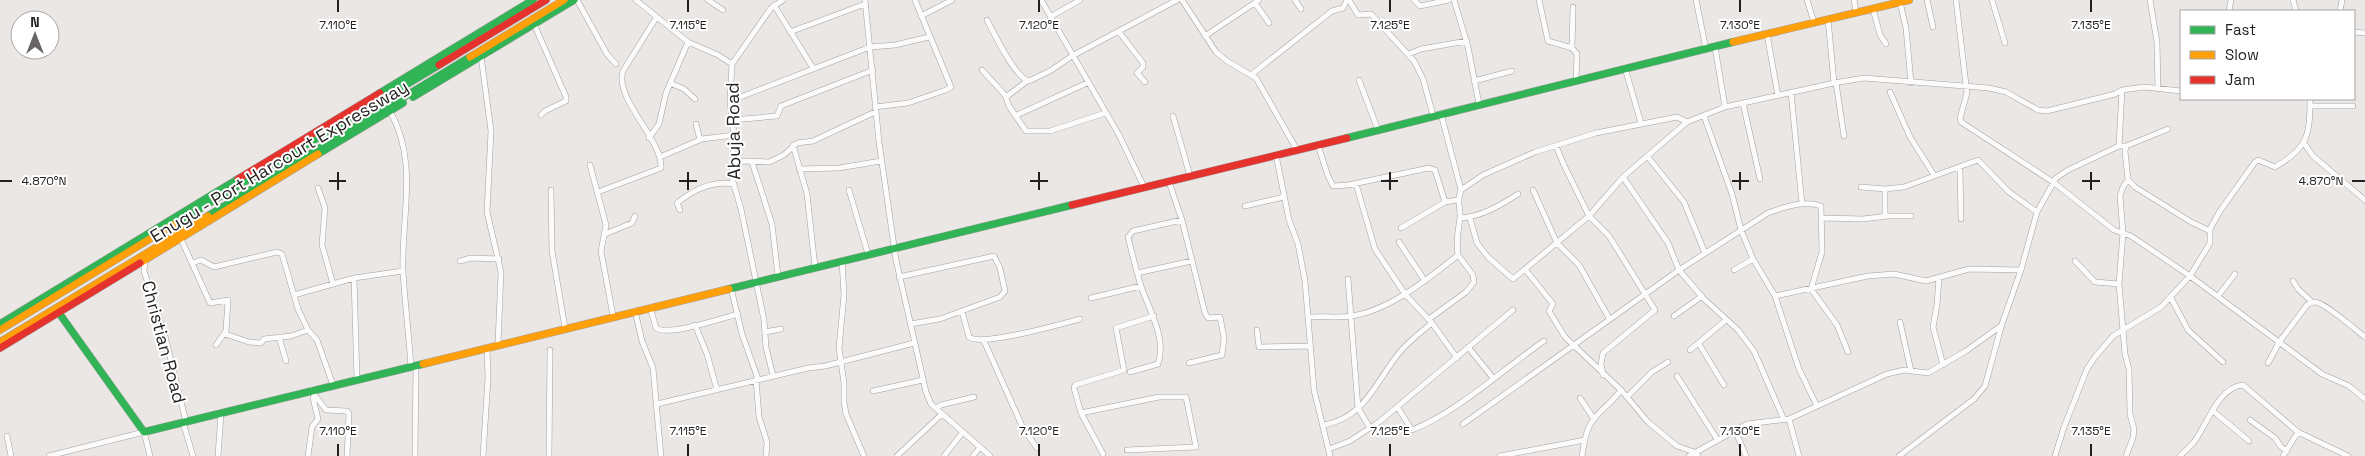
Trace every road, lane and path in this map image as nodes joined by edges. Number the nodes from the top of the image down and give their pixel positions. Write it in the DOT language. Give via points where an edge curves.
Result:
graph roads {
  1 [pos="546,0"];
  2 [pos="564,0"];
  3 [pos="576,0"];
  4 [pos="636,0"];
  5 [pos="708,0"];
  6 [pos="783,0"];
  7 [pos="915,0"];
  8 [pos="952,0"];
  9 [pos="1041,0"];
  10 [pos="1080,0"];
  11 [pos="1177,0"];
  12 [pos="1182,0"];
  13 [pos="1295,0"];
  14 [pos="1348,0"];
  15 [pos="1414,0"];
  16 [pos="1449,0"];
  17 [pos="1454,0"];
  18 [pos="1539,0"];
  19 [pos="1696,0"];
  20 [pos="1807,0"];
  21 [pos="1854,0"];
  22 [pos="1909,0"];
  23 [pos="1927,0"];
  24 [pos="1956,0"];
  25 [pos="1992,0"];
  26 [pos="2150,0"];
  27 [pos="530,1"];
  28 [pos="1257,1"];
  29 [pos="865,2"];
  30 [pos="1895,2"];
  31 [pos="774,5"];
  32 [pos="1573,7"];
  33 [pos="1301,9"];
  34 [pos="1872,9"];
  35 [pos="723,10"];
  36 [pos="1856,12"];
  37 [pos="921,16"];
  38 [pos="1050,17"];
  39 [pos="656,18"];
  40 [pos="1828,19"];
  41 [pos="987,20"];
  42 [pos="1814,22"];
  43 [pos="1269,23"];
  44 [pos="534,24"];
  45 [pos="1933,27"];
  46 [pos="790,32"];
  47 [pos="1119,32"];
  48 [pos="1767,34"];
  49 [pos="1205,36"];
  50 [pos="929,37"];
  51 [pos="1467,41"];
  52 [pos="688,42"];
  53 [pos="2005,43"];
  54 [pos="1886,44"];
  55 [pos="870,47"];
  56 [pos="1715,47"];
  57 [pos="1572,48"];
  58 [pos="1706,49"];
  59 [pos="1409,54"];
  60 [pos="481,56"];
  61 [pos="1072,56"];
  62 [pos="616,64"];
  63 [pos="732,64"];
  64 [pos="814,68"];
  65 [pos="1625,68"];
  66 [pos="873,70"];
  67 [pos="982,70"];
  68 [pos="1512,71"];
  69 [pos="1252,74"];
  70 [pos="1359,80"];
  71 [pos="1576,80"];
  72 [pos="1027,81"];
  73 [pos="1474,81"];
  74 [pos="1145,82"];
  75 [pos="1911,82"];
  76 [pos="670,83"];
  77 [pos="1088,83"];
  78 [pos="1835,83"];
  79 [pos="1967,86"];
  80 [pos="2158,88"];
  81 [pos="2122,90"];
  82 [pos="2180,90"];
  83 [pos="1792,92"];
  84 [pos="1890,92"];
  85 [pos="1778,96"];
  86 [pos="1006,97"];
  87 [pos="694,99"];
  88 [pos="730,100"];
  89 [pos="2310,100"];
  90 [pos="1743,103"];
  91 [pos="1479,104"];
  92 [pos="2310,106"];
  93 [pos="2353,106"];
  94 [pos="1725,107"];
  95 [pos="875,109"];
  96 [pos="390,111"];
  97 [pos="1105,112"];
  98 [pos="541,115"];
  99 [pos="1437,115"];
  100 [pos="1017,116"];
  101 [pos="1173,116"];
  102 [pos="1704,116"];
  103 [pos="732,120"];
  104 [pos="1687,122"];
  105 [pos="696,124"];
  106 [pos="1641,124"];
  107 [pos="2168,129"];
  108 [pos="1378,130"];
  109 [pos="734,135"];
  110 [pos="1844,136"];
  111 [pos="649,138"];
  112 [pos="700,140"];
  113 [pos="2304,143"];
  114 [pos="793,145"];
  115 [pos="1318,146"];
  116 [pos="1556,146"];
  117 [pos="2119,146"];
  118 [pos="2126,146"];
  119 [pos="1297,150"];
  120 [pos="1276,155"];
  121 [pos="660,157"];
  122 [pos="1648,157"];
  123 [pos="881,161"];
  124 [pos="752,162"];
  125 [pos="732,164"];
  126 [pos="590,165"];
  127 [pos="1960,168"];
  128 [pos="799,169"];
  129 [pos="1934,175"];
  130 [pos="1190,176"];
  131 [pos="1623,177"];
  132 [pos="1760,179"];
  133 [pos="2128,180"];
  134 [pos="1169,182"];
  135 [pos="2053,182"];
  136 [pos="733,184"];
  137 [pos="1356,184"];
  138 [pos="1144,187"];
  139 [pos="1861,187"];
  140 [pos="318,188"];
  141 [pos="1885,189"];
  142 [pos="551,190"];
  143 [pos="849,190"];
  144 [pos="1461,190"];
  145 [pos="1533,190"];
  146 [pos="598,192"];
  147 [pos="1518,194"];
  148 [pos="1284,197"];
  149 [pos="1457,200"];
  150 [pos="2365,200"];
  151 [pos="1445,202"];
  152 [pos="1802,204"];
  153 [pos="1245,206"];
  154 [pos="680,210"];
  155 [pos="2037,212"];
  156 [pos="634,216"];
  157 [pos="1589,216"];
  158 [pos="1888,216"];
  159 [pos="1911,216"];
  160 [pos="1460,218"];
  161 [pos="1470,218"];
  162 [pos="1822,218"];
  163 [pos="1961,219"];
  164 [pos="1182,220"];
  165 [pos="1401,228"];
  166 [pos="1741,230"];
  167 [pos="2210,231"];
  168 [pos="2123,233"];
  169 [pos="605,234"];
  170 [pos="181,239"];
  171 [pos="1399,242"];
  172 [pos="1557,243"];
  173 [pos="895,248"];
  174 [pos="1706,252"];
  175 [pos="868,254"];
  176 [pos="1458,255"];
  177 [pos="499,259"];
  178 [pos="1753,259"];
  179 [pos="460,260"];
  180 [pos="842,260"];
  181 [pos="144,261"];
  182 [pos="1192,261"];
  183 [pos="2075,261"];
  184 [pos="192,263"];
  185 [pos="815,267"];
  186 [pos="1525,269"];
  187 [pos="1679,270"];
  188 [pos="1734,270"];
  189 [pos="2021,270"];
  190 [pos="403,271"];
  191 [pos="1137,273"];
  192 [pos="2235,274"];
  193 [pos="778,276"];
  194 [pos="2190,276"];
  195 [pos="899,277"];
  196 [pos="354,278"];
  197 [pos="1939,278"];
  198 [pos="1348,279"];
  199 [pos="755,281"];
  200 [pos="1425,281"];
  201 [pos="2293,281"];
  202 [pos="333,284"];
  203 [pos="2119,284"];
  204 [pos="1141,286"];
  205 [pos="731,288"];
  206 [pos="1810,289"];
  207 [pos="294,294"];
  208 [pos="1405,294"];
  209 [pos="1647,294"];
  210 [pos="1702,296"];
  211 [pos="1775,296"];
  212 [pos="2218,296"];
  213 [pos="1091,298"];
  214 [pos="2171,298"];
  215 [pos="2312,302"];
  216 [pos="650,308"];
  217 [pos="1513,310"];
  218 [pos="635,311"];
  219 [pos="962,311"];
  220 [pos="60,313"];
  221 [pos="738,314"];
  222 [pos="613,316"];
  223 [pos="1154,316"];
  224 [pos="1352,316"];
  225 [pos="1674,316"];
  226 [pos="1309,317"];
  227 [pos="1609,318"];
  228 [pos="1080,319"];
  229 [pos="1726,320"];
  230 [pos="1430,321"];
  231 [pos="1900,322"];
  232 [pos="0,324"];
  233 [pos="910,324"];
  234 [pos="2002,324"];
  235 [pos="695,325"];
  236 [pos="565,328"];
  237 [pos="781,329"];
  238 [pos="0,330"];
  239 [pos="308,330"];
  240 [pos="1257,330"];
  241 [pos="2123,330"];
  242 [pos="765,332"];
  243 [pos="225,334"];
  244 [pos="2364,334"];
  245 [pos="279,337"];
  246 [pos="984,341"];
  247 [pos="1544,341"];
  248 [pos="2280,341"];
  249 [pos="0,342"];
  250 [pos="914,343"];
  251 [pos="498,344"];
  252 [pos="1699,344"];
  253 [pos="216,345"];
  254 [pos="1309,346"];
  255 [pos="1574,346"];
  256 [pos="486,347"];
  257 [pos="0,348"];
  258 [pos="1468,348"];
  259 [pos="550,350"];
  260 [pos="1690,350"];
  261 [pos="1848,352"];
  262 [pos="1457,358"];
  263 [pos="286,361"];
  264 [pos="841,362"];
  265 [pos="1668,362"];
  266 [pos="2223,362"];
  267 [pos="1190,364"];
  268 [pos="2268,364"];
  269 [pos="1942,365"];
  270 [pos="414,367"];
  271 [pos="1911,371"];
  272 [pos="1130,372"];
  273 [pos="1603,375"];
  274 [pos="773,376"];
  275 [pos="1677,376"];
  276 [pos="1493,378"];
  277 [pos="357,379"];
  278 [pos="757,379"];
  279 [pos="923,380"];
  280 [pos="333,385"];
  281 [pos="1724,385"];
  282 [pos="310,390"];
  283 [pos="717,390"];
  284 [pos="873,390"];
  285 [pos="1621,390"];
  286 [pos="974,397"];
  287 [pos="1627,397"];
  288 [pos="1580,398"];
  289 [pos="2365,398"];
  290 [pos="656,404"];
  291 [pos="1817,406"];
  292 [pos="936,408"];
  293 [pos="1358,408"];
  294 [pos="1398,408"];
  295 [pos="2213,411"];
  296 [pos="1081,413"];
  297 [pos="221,414"];
  298 [pos="942,414"];
  299 [pos="1594,418"];
  300 [pos="1786,419"];
  301 [pos="2250,420"];
  302 [pos="186,422"];
  303 [pos="1463,424"];
  304 [pos="1324,425"];
  305 [pos="1370,428"];
  306 [pos="1735,430"];
  307 [pos="144,432"];
  308 [pos="963,432"];
  309 [pos="2298,432"];
  310 [pos="7,436"];
  311 [pos="1717,438"];
  312 [pos="1585,440"];
  313 [pos="2250,441"];
  314 [pos="980,447"];
  315 [pos="1036,448"];
  316 [pos="1330,449"];
  317 [pos="1127,450"];
  318 [pos="2287,451"];
  319 [pos="1103,454"];
  320 [pos="1696,454"];
  321 [pos="11,456"];
  322 [pos="49,456"];
  323 [pos="150,456"];
  324 [pos="193,456"];
  325 [pos="218,456"];
  326 [pos="308,456"];
  327 [pos="347,456"];
  328 [pos="414,456"];
  329 [pos="483,456"];
  330 [pos="548,456"];
  331 [pos="661,456"];
  332 [pos="766,456"];
  333 [pos="864,456"];
  334 [pos="897,456"];
  335 [pos="944,456"];
  336 [pos="973,456"];
  337 [pos="990,456"];
  338 [pos="1330,456"];
  339 [pos="1500,456"];
  340 [pos="1582,456"];
  341 [pos="1689,456"];
  342 [pos="1746,456"];
  343 [pos="1799,456"];
  344 [pos="1899,456"];
  345 [pos="2056,456"];
  346 [pos="2126,456"];
  347 [pos="2180,456"];
  348 [pos="2282,456"];
  349 [pos="2348,456"];
  1 -- 238 [label="main road, Enugu - Port Harcourt Expressway"];
  2 -- 249 [label="main road, Enugu - Port Harcourt Expressway"];
  3 -- 44 [label="main road, Enugu - Port Harcourt Expressway"];
  3 -- 62 [label="street"];
  4 -- 39 [label="street, Abuja Road"];
  5 -- 35 [label="street"];
  6 -- 31 [label="street"];
  7 -- 37 [label="street"];
  8 -- 37 [label="street"];
  9 -- 38 [label="street"];
  10 -- 38 [label="street"];
  11 -- 47 [label="street"];
  12 -- 49 [label="street"];
  13 -- 33 [label="street"];
  14 -- 59 [label="street" via="1358,15 1371,14"];
  14 -- 69 [label="street" via="1343,8 1332,11"];
  15 -- 16 [label="street" via="1420,6"];
  17 -- 51 [label="street"];
  18 -- 57 [label="street" via="1548,41"];
  19 -- 58 [label="street"];
  20 -- 42 [label="street"];
  21 -- 36 [label="street"];
  22 -- 30 [label="main road"];
  23 -- 45 [label="street"];
  24 -- 79 [label="street"];
  25 -- 53 [label="street"];
  26 -- 80 [label="street" via="2157,42"];
  27 -- 232 [label="main road, Enugu - Port Harcourt Expressway"];
  28 -- 43 [label="street"];
  28 -- 49 [label="street"];
  29 -- 46 [label="street"];
  29 -- 55 [label="street"];
  30 -- 34 [label="main road"];
  30 -- 75 [label="street" via="1906,28"];
  31 -- 46 [label="street"];
  31 -- 63 [label="street"];
  32 -- 57 [label="street"];
  34 -- 36 [label="main road"];
  34 -- 54 [label="street"];
  36 -- 40 [label="main road"];
  37 -- 50 [label="street"];
  38 -- 61 [label="street"];
  39 -- 52 [label="street, Abuja Road"];
  39 -- 111 [label="street" via="622,71 621,78"];
  40 -- 42 [label="main road"];
  40 -- 78 [label="street"];
  41 -- 72 [label="street" via="1007,56"];
  42 -- 48 [label="main road"];
  44 -- 60 [label="main road, Enugu - Port Harcourt Expressway"];
  44 -- 98 [label="street" via="566,98"];
  46 -- 64 [label="street"];
  47 -- 61 [label="street"];
  47 -- 74 [label="street" via="1143,63 1138,74"];
  48 -- 56 [label="main road"];
  48 -- 85 [label="street"];
  49 -- 69 [label="street" via="1227,61"];
  50 -- 55 [label="street"];
  50 -- 95 [label="street" via="950,83 949,89 908,103"];
  51 -- 59 [label="street"];
  51 -- 73 [label="street"];
  52 -- 63 [label="street, Abuja Road"];
  52 -- 76 [label="street"];
  55 -- 64 [label="street"];
  55 -- 66 [label="street"];
  56 -- 58 [label="main road"];
  56 -- 94 [label="street"];
  57 -- 71 [label="street" via="1577,54"];
  58 -- 65 [label="main road"];
  59 -- 99 [label="street"];
  60 -- 96 [label="main road, Enugu - Port Harcourt Expressway"];
  60 -- 177 [label="street" via="492,131 487,212"];
  61 -- 72 [label="street" via="1050,72"];
  61 -- 77 [label="street"];
  63 -- 88 [label="street, Abuja Road"];
  64 -- 88 [label="street"];
  65 -- 71 [label="main road"];
  65 -- 106 [label="street"];
  66 -- 95 [label="street"];
  66 -- 103 [label="street" via="781,106 777,116"];
  67 -- 86 [label="street"];
  68 -- 73 [label="street"];
  69 -- 119 [label="street"];
  70 -- 108 [label="street"];
  71 -- 91 [label="main road"];
  72 -- 86 [label="street"];
  73 -- 91 [label="street"];
  75 -- 78 [label="street" via="1864,78"];
  75 -- 79 [label="street"];
  76 -- 87 [label="street" via="684,89"];
  76 -- 111 [label="street" via="659,124"];
  77 -- 97 [label="street"];
  77 -- 100 [label="street"];
  78 -- 83 [label="street"];
  78 -- 110 [label="street"];
  79 -- 81 [label="street" via="2006,92 2038,110 2047,111"];
  79 -- 135 [label="street" via="1961,122"];
  80 -- 81 [label="street"];
  80 -- 82 [label="street"];
  81 -- 117 [label="street"];
  83 -- 85 [label="street"];
  83 -- 152 [label="street"];
  84 -- 129 [label="street" via="1904,125"];
  85 -- 90 [label="street"];
  86 -- 97 [label="street" via="1008,106 1026,131 1050,131"];
  88 -- 103 [label="street, Abuja Road"];
  89 -- 92 [label="street"];
  90 -- 94 [label="street"];
  90 -- 132 [label="street"];
  91 -- 99 [label="main road"];
  92 -- 93 [label="street"];
  92 -- 113 [label="street" via="2308,135"];
  94 -- 102 [label="street"];
  95 -- 114 [label="street" via="813,141"];
  95 -- 123 [label="street"];
  96 -- 170 [label="main road, Enugu - Port Harcourt Expressway"];
  96 -- 190 [label="street" via="401,133 408,187"];
  97 -- 138 [label="street"];
  99 -- 108 [label="main road"];
  99 -- 144 [label="street"];
  101 -- 130 [label="street"];
  102 -- 104 [label="street"];
  102 -- 166 [label="street" via="1732,194"];
  103 -- 109 [label="street, Abuja Road"];
  104 -- 106 [label="street" via="1677,117"];
  104 -- 122 [label="street"];
  105 -- 112 [label="street"];
  106 -- 116 [label="street" via="1596,133"];
  107 -- 118 [label="street"];
  108 -- 115 [label="main road"];
  109 -- 112 [label="street"];
  109 -- 125 [label="street, Abuja Road"];
  111 -- 121 [label="street"];
  112 -- 121 [label="street"];
  113 -- 150 [label="street" via="2313,156"];
  113 -- 167 [label="street" via="2275,167 2258,160 2255,162 2220,211"];
  114 -- 124 [label="street" via="784,155 769,162"];
  114 -- 128 [label="street"];
  115 -- 119 [label="main road"];
  115 -- 137 [label="street" via="1330,183 1338,186"];
  116 -- 144 [label="street" via="1483,175"];
  116 -- 157 [label="street"];
  117 -- 118 [label="street"];
  117 -- 135 [label="street" via="2068,170"];
  118 -- 133 [label="street"];
  119 -- 120 [label="main road"];
  120 -- 130 [label="main road"];
  120 -- 148 [label="street"];
  121 -- 146 [label="street" via="661,168"];
  122 -- 131 [label="street"];
  122 -- 174 [label="street" via="1684,202"];
  123 -- 128 [label="street" via="839,168"];
  123 -- 173 [label="street"];
  124 -- 125 [label="street"];
  124 -- 193 [label="street" via="772,224"];
  125 -- 136 [label="street, Abuja Road"];
  126 -- 146 [label="street"];
  127 -- 129 [label="street"];
  127 -- 155 [label="street" via="1978,160 2009,192"];
  127 -- 163 [label="street"];
  128 -- 185 [label="street" via="807,194"];
  129 -- 141 [label="street" via="1913,185"];
  130 -- 134 [label="main road"];
  131 -- 157 [label="street"];
  131 -- 187 [label="street" via="1668,243"];
  133 -- 167 [label="street"];
  133 -- 168 [label="street" via="2120,196"];
  134 -- 138 [label="main road"];
  134 -- 164 [label="street"];
  135 -- 155 [label="street"];
  135 -- 168 [label="street" via="2098,219"];
  136 -- 154 [label="street" via="720,181 700,188 677,204"];
  136 -- 199 [label="street, Abuja Road"];
  137 -- 151 [label="street" via="1429,168 1435,170"];
  137 -- 208 [label="street" via="1375,249"];
  138 -- 173 [label="main road"];
  139 -- 141 [label="street"];
  140 -- 202 [label="street" via="325,208 322,245"];
  141 -- 158 [label="street" via="1885,214"];
  142 -- 236 [label="street" via="552,251"];
  143 -- 175 [label="street"];
  144 -- 149 [label="street"];
  145 -- 172 [label="street"];
  146 -- 169 [label="street"];
  147 -- 161 [label="street"];
  148 -- 153 [label="street"];
  148 -- 226 [label="street" via="1305,281"];
  149 -- 151 [label="street"];
  149 -- 160 [label="street"];
  151 -- 165 [label="street"];
  152 -- 162 [label="street" via="1821,206"];
  152 -- 166 [label="street" via="1768,213"];
  155 -- 189 [label="street"];
  156 -- 169 [label="street" via="632,223"];
  157 -- 172 [label="street"];
  157 -- 209 [label="street" via="1609,236"];
  158 -- 159 [label="street"];
  158 -- 162 [label="street" via="1863,220"];
  160 -- 161 [label="street"];
  160 -- 176 [label="street"];
  161 -- 186 [label="street" via="1477,242 1499,267 1512,279"];
  162 -- 206 [label="street" via="1822,252"];
  164 -- 182 [label="street"];
  164 -- 191 [label="street" via="1130,233 1128,237"];
  166 -- 174 [label="street"];
  166 -- 178 [label="street"];
  167 -- 194 [label="street" via="2210,243"];
  168 -- 194 [label="street"];
  168 -- 203 [label="street"];
  169 -- 222 [label="street" via="601,251"];
  170 -- 181 [label="main road, Enugu - Port Harcourt Expressway"];
  170 -- 184 [label="street"];
  171 -- 200 [label="street"];
  172 -- 186 [label="street"];
  172 -- 227 [label="street" via="1579,265"];
  173 -- 175 [label="main road"];
  173 -- 195 [label="street"];
  174 -- 187 [label="street"];
  175 -- 180 [label="main road"];
  176 -- 200 [label="street"];
  176 -- 230 [label="street" via="1474,282"];
  177 -- 179 [label="street"];
  177 -- 251 [label="street"];
  178 -- 188 [label="street"];
  178 -- 211 [label="street"];
  180 -- 185 [label="main road"];
  180 -- 264 [label="street"];
  181 -- 220 [label="main road, Enugu - Port Harcourt Expressway"];
  181 -- 302 [label="street, Christian Road" via="144,271 165,336"];
  182 -- 191 [label="street"];
  182 -- 267 [label="street" via="1206,317 1221,319 1224,354"];
  183 -- 203 [label="street" via="2095,282"];
  184 -- 207 [label="street" via="201,260 214,266 277,252 284,256"];
  184 -- 243 [label="street" via="210,303 228,300"];
  185 -- 193 [label="main road"];
  186 -- 255 [label="street" via="1553,304 1550,315"];
  187 -- 209 [label="street"];
  187 -- 210 [label="street"];
  189 -- 197 [label="street" via="1969,269"];
  189 -- 234 [label="street"];
  190 -- 196 [label="street"];
  190 -- 270 [label="street"];
  191 -- 204 [label="street"];
  192 -- 212 [label="street"];
  193 -- 199 [label="main road"];
  194 -- 212 [label="street"];
  194 -- 214 [label="street"];
  195 -- 219 [label="street" via="995,256 1004,295"];
  195 -- 233 [label="street"];
  196 -- 202 [label="street"];
  196 -- 277 [label="street"];
  197 -- 206 [label="street" via="1926,281 1894,274 1868,276"];
  197 -- 269 [label="street" via="1933,327"];
  198 -- 224 [label="street"];
  199 -- 205 [label="main road"];
  199 -- 242 [label="street, Abuja Road"];
  200 -- 208 [label="street"];
  201 -- 215 [label="street"];
  202 -- 207 [label="street"];
  203 -- 241 [label="street"];
  204 -- 213 [label="street"];
  204 -- 223 [label="street"];
  205 -- 216 [label="main road"];
  205 -- 221 [label="street"];
  206 -- 211 [label="street"];
  206 -- 261 [label="street" via="1837,325"];
  207 -- 239 [label="street"];
  208 -- 224 [label="street"];
  208 -- 230 [label="street"];
  209 -- 227 [label="street"];
  209 -- 273 [label="street" via="1655,310 1603,353"];
  210 -- 225 [label="street"];
  210 -- 229 [label="street"];
  211 -- 291 [label="street" via="1800,369"];
  212 -- 248 [label="street"];
  214 -- 241 [label="street"];
  214 -- 266 [label="street" via="2188,330"];
  215 -- 244 [label="street" via="2327,308"];
  215 -- 248 [label="street"];
  216 -- 218 [label="main road"];
  216 -- 235 [label="street" via="659,330"];
  217 -- 258 [label="street"];
  218 -- 222 [label="main road"];
  218 -- 290 [label="street" via="653,368"];
  219 -- 233 [label="street"];
  219 -- 246 [label="street" via="969,337"];
  220 -- 257 [label="main road, Enugu - Port Harcourt Expressway"];
  220 -- 307 [label="main road"];
  221 -- 235 [label="street"];
  221 -- 278 [label="street"];
  222 -- 236 [label="main road"];
  223 -- 272 [label="street" via="1160,348 1158,364"];
  223 -- 296 [label="street" via="1116,328 1124,370 1075,385"];
  224 -- 226 [label="street"];
  224 -- 293 [label="street"];
  226 -- 254 [label="street"];
  227 -- 255 [label="street"];
  228 -- 246 [label="street"];
  229 -- 252 [label="street"];
  229 -- 300 [label="street" via="1754,351"];
  230 -- 262 [label="street"];
  230 -- 293 [label="street" via="1400,351"];
  231 -- 271 [label="street"];
  233 -- 250 [label="street"];
  234 -- 269 [label="street" via="1966,352"];
  234 -- 344 [label="street" via="1985,386 1974,399"];
  235 -- 283 [label="street"];
  236 -- 251 [label="main road"];
  237 -- 242 [label="street"];
  239 -- 245 [label="street"];
  239 -- 280 [label="street" via="317,340"];
  240 -- 254 [label="street" via="1260,347"];
  241 -- 345 [label="street" via="2104,344 2088,369 2064,427"];
  241 -- 346 [label="street" via="2134,429"];
  242 -- 274 [label="street, Abuja Road"];
  243 -- 245 [label="street" via="255,342"];
  243 -- 253 [label="street"];
  245 -- 263 [label="street"];
  246 -- 315 [label="street" via="1023,428"];
  247 -- 276 [label="street"];
  248 -- 268 [label="street"];
  248 -- 289 [label="street" via="2322,374 2349,386"];
  250 -- 264 [label="street"];
  250 -- 279 [label="street"];
  251 -- 256 [label="main road"];
  252 -- 260 [label="street"];
  252 -- 281 [label="street"];
  254 -- 304 [label="street" via="1314,390"];
  255 -- 273 [label="street"];
  255 -- 303 [label="street"];
  256 -- 270 [label="main road"];
  256 -- 329 [label="street" via="488,378"];
  258 -- 262 [label="street"];
  258 -- 276 [label="street"];
  259 -- 330 [label="street"];
  262 -- 294 [label="street"];
  264 -- 274 [label="street"];
  264 -- 333 [label="street" via="846,414"];
  265 -- 287 [label="street" via="1652,372"];
  269 -- 271 [label="street" via="1928,373"];
  270 -- 277 [label="main road"];
  270 -- 328 [label="street"];
  271 -- 291 [label="street" via="1887,374"];
  273 -- 285 [label="street"];
  274 -- 278 [label="street"];
  275 -- 311 [label="street"];
  276 -- 294 [label="street" via="1439,418 1412,430"];
  277 -- 280 [label="main road"];
  278 -- 283 [label="street"];
  278 -- 332 [label="street" via="759,417 768,442"];
  279 -- 284 [label="street"];
  279 -- 292 [label="street" via="931,404"];
  280 -- 282 [label="main road"];
  282 -- 297 [label="main road"];
  282 -- 326 [label="street" via="318,418 312,427"];
  282 -- 327 [label="street" via="326,410 347,411 349,414"];
  283 -- 290 [label="street"];
  285 -- 287 [label="street"];
  285 -- 299 [label="street"];
  286 -- 292 [label="street"];
  287 -- 320 [label="street" via="1648,422 1677,446"];
  288 -- 299 [label="street"];
  290 -- 331 [label="street"];
  291 -- 300 [label="street"];
  292 -- 298 [label="street"];
  293 -- 304 [label="street" via="1339,422"];
  293 -- 305 [label="street"];
  294 -- 305 [label="street"];
  295 -- 309 [label="street" via="2228,392 2243,385"];
  295 -- 313 [label="street"];
  295 -- 347 [label="street" via="2194,442"];
  296 -- 317 [label="street" via="1159,397 1186,397 1196,447"];
  296 -- 319 [label="street"];
  297 -- 302 [label="main road"];
  297 -- 325 [label="street"];
  298 -- 308 [label="street"];
  298 -- 334 [label="street"];
  299 -- 312 [label="street"];
  300 -- 306 [label="street" via="1755,422"];
  300 -- 343 [label="street"];
  301 -- 318 [label="street"];
  302 -- 307 [label="main road"];
  302 -- 324 [label="street, Christian Road" via="184,426"];
  304 -- 316 [label="street"];
  305 -- 316 [label="street"];
  306 -- 311 [label="street"];
  306 -- 342 [label="street"];
  307 -- 322 [label="street"];
  307 -- 323 [label="street"];
  308 -- 314 [label="street"];
  308 -- 335 [label="street"];
  309 -- 318 [label="street"];
  309 -- 349 [label="street"];
  310 -- 321 [label="street"];
  311 -- 320 [label="street"];
  312 -- 339 [label="street"];
  312 -- 340 [label="street"];
  314 -- 336 [label="street"];
  314 -- 337 [label="street"];
  316 -- 338 [label="street"];
  318 -- 348 [label="street"];
  320 -- 341 [label="street"];
}
